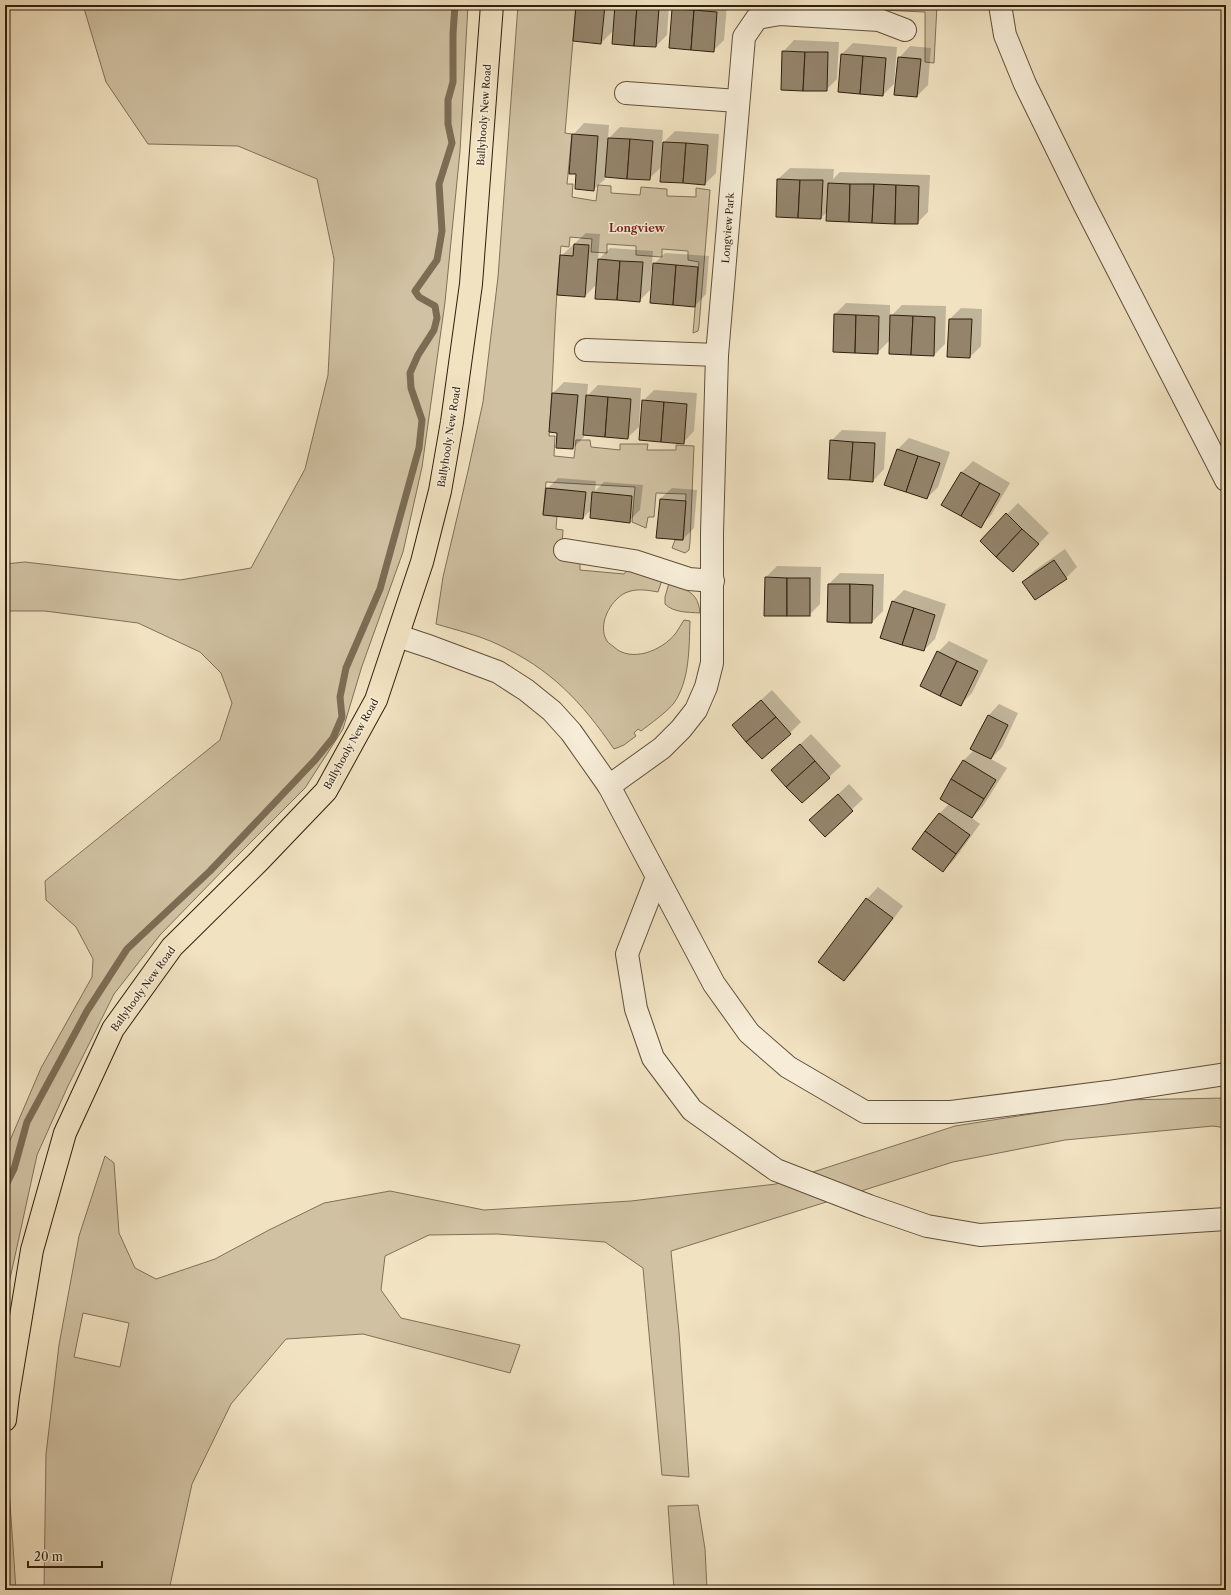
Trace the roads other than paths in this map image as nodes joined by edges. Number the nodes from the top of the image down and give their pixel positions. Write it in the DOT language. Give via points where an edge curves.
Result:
graph roads {
  1 [pos="492,5"];
  2 [pos="1000,5"];
  3 [pos="905,30"];
  4 [pos="626,93"];
  5 [pos="738,101"];
  6 [pos="586,350"];
  7 [pos="717,356"];
  8 [pos="1226,480"];
  9 [pos="565,550"];
  10 [pos="713,581"];
  11 [pos="398,636"];
  12 [pos="609,786"];
  13 [pos="657,877"];
  14 [pos="1226,1074"];
  15 [pos="1226,1219"];
  16 [pos="5,1420"];
  1 -- 11 [label="main road, Ballyhooly New Road" via="471,284 452,422 440,491 422,562"];
  2 -- 8 [label="street" via="1005,35 1025,84"];
  3 -- 5 [label="street, Longview Park" via="879,20 780,14 757,18 744,37"];
  4 -- 5 [label="street"];
  5 -- 7 [label="street, Longview Park"];
  6 -- 7 [label="street"];
  7 -- 10 [label="street, Longview Park"];
  9 -- 10 [label="street" via="634,561 689,579"];
  10 -- 12 [label="street, Longview Park" via="712,663 706,687 696,710 662,748"];
  11 -- 12 [label="street" via="498,672 526,690 552,711 571,732"];
  11 -- 16 [label="main road, Ballyhooly New Road" via="376,700 326,791 172,948 113,1029 65,1133 32,1250"];
  12 -- 13 [label="street"];
  13 -- 14 [label="street" via="714,984 749,1033 788,1067 866,1112 951,1112"];
  13 -- 15 [label="street" via="627,954 636,1009 653,1058 692,1110 776,1170 927,1226 980,1235"];
}
